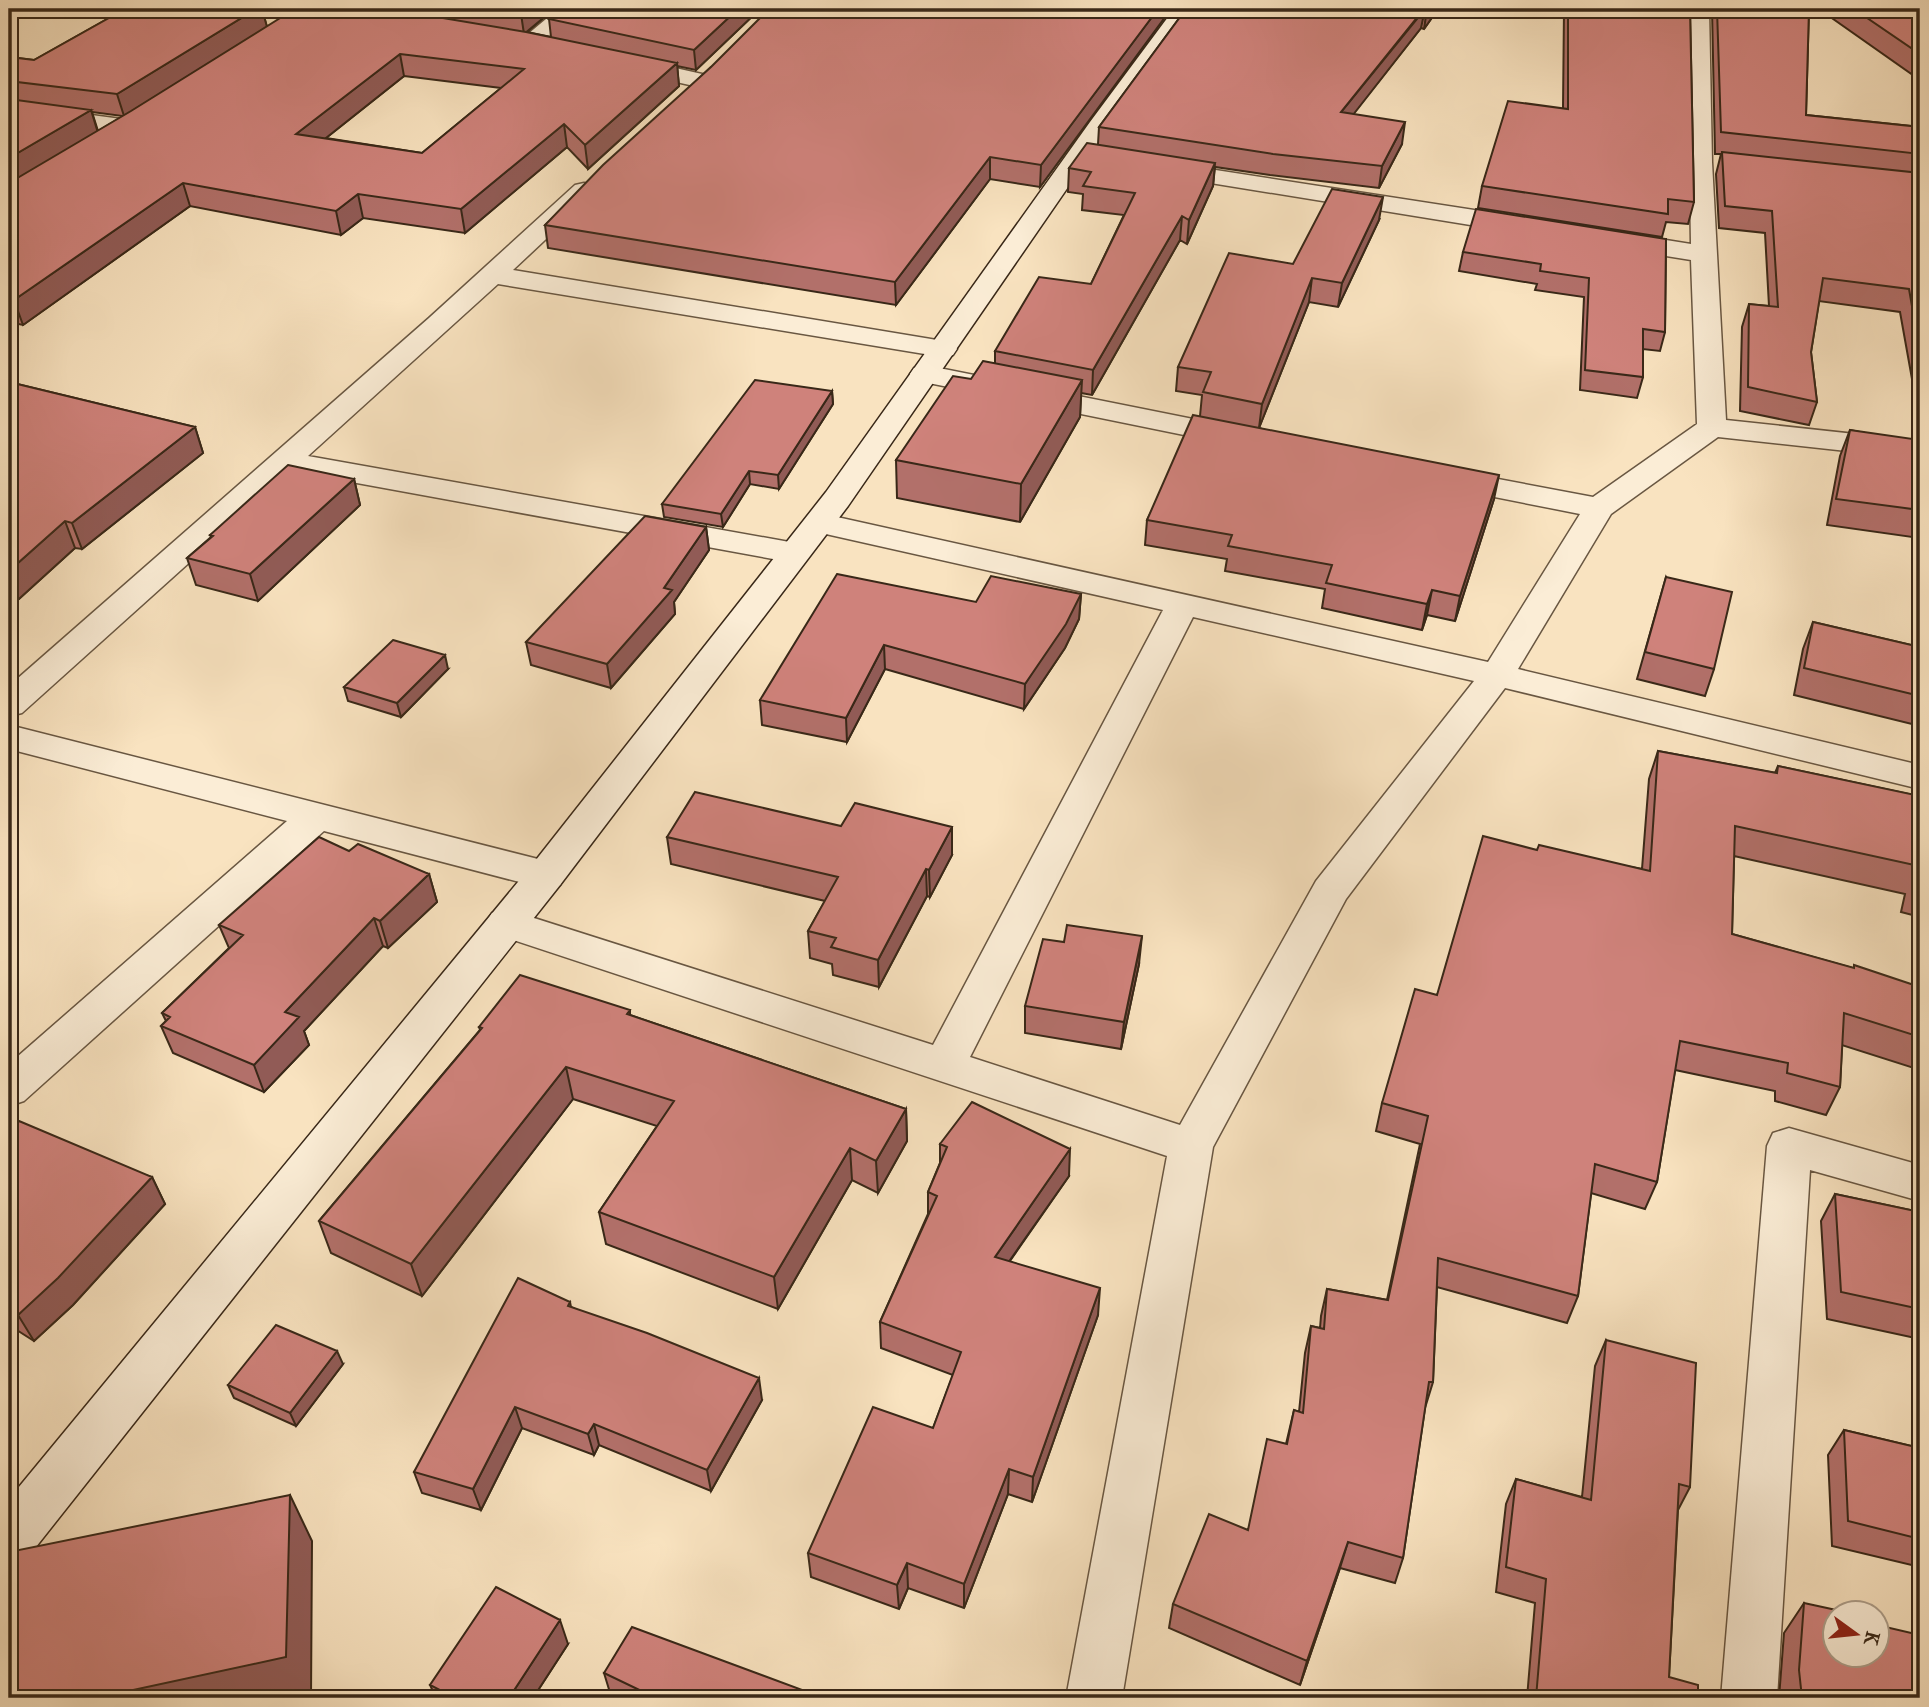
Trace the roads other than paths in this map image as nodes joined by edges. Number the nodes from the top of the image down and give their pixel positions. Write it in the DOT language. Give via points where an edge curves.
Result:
graph roads {
  1 [pos="570,9"];
  2 [pos="1185,9"];
  3 [pos="1698,9"];
  4 [pos="504,39"];
  5 [pos="530,44"];
  6 [pos="556,49"];
  7 [pos="610,61"];
  8 [pos="702,81"];
  9 [pos="9,111"];
  10 [pos="152,112"];
  11 [pos="129,127"];
  12 [pos="93,149"];
  13 [pos="1700,162"];
  14 [pos="1728,165"];
  15 [pos="1146,166"];
  16 [pos="603,173"];
  17 [pos="1555,230"];
  18 [pos="1595,237"];
  19 [pos="1704,254"];
  20 [pos="493,275"];
  21 [pos="934,362"];
  22 [pos="1712,427"];
  23 [pos="1262,441"];
  24 [pos="1920,450"];
  25 [pos="284,461"];
  26 [pos="1423,473"];
  27 [pos="1599,508"];
  28 [pos="819,523"];
  29 [pos="795,553"];
  30 [pos="1182,605"];
  31 [pos="1497,676"];
  32 [pos="9,705"];
  33 [pos="9,737"];
  34 [pos="1920,777"];
  35 [pos="317,816"];
  36 [pos="546,875"];
  37 [pos="506,923"];
  38 [pos="944,1066"];
  39 [pos="9,1089"];
  40 [pos="1191,1146"];
  41 [pos="1920,1183"];
  42 [pos="9,1539"];
  43 [pos="1094,1698"];
  44 [pos="1749,1698"];
  1 -- 5 [label="street"];
  2 -- 21 [label="street" via="1092,158"];
  3 -- 13 [label="street"];
  4 -- 5 [label="street"];
  5 -- 6 [label="street"];
  7 -- 8 [label="street"];
  9 -- 11 [label="street"];
  10 -- 11 [label="street"];
  11 -- 12 [label="street"];
  13 -- 14 [label="street"];
  13 -- 19 [label="street"];
  15 -- 17 [label="street"];
  16 -- 20 [label="street"];
  18 -- 19 [label="street"];
  19 -- 22 [label="street"];
  20 -- 21 [label="street"];
  20 -- 25 [label="street"];
  21 -- 23 [label="street"];
  21 -- 28 [label="street"];
  22 -- 24 [label="street"];
  22 -- 27 [label="street"];
  25 -- 29 [label="street"];
  25 -- 32 [label="street"];
  26 -- 27 [label="street"];
  27 -- 31 [label="street"];
  28 -- 29 [label="street"];
  28 -- 30 [label="street"];
  29 -- 36 [label="street"];
  30 -- 31 [label="street"];
  30 -- 38 [label="street"];
  31 -- 34 [label="street"];
  31 -- 40 [label="street" via="1330,891"];
  33 -- 35 [label="street"];
  35 -- 36 [label="street"];
  35 -- 39 [label="street"];
  36 -- 37 [label="street"];
  37 -- 38 [label="street"];
  37 -- 42 [label="street"];
  38 -- 40 [label="street"];
  40 -- 43 [label="street"];
  41 -- 44 [label="street" via="1789,1146"];
}
